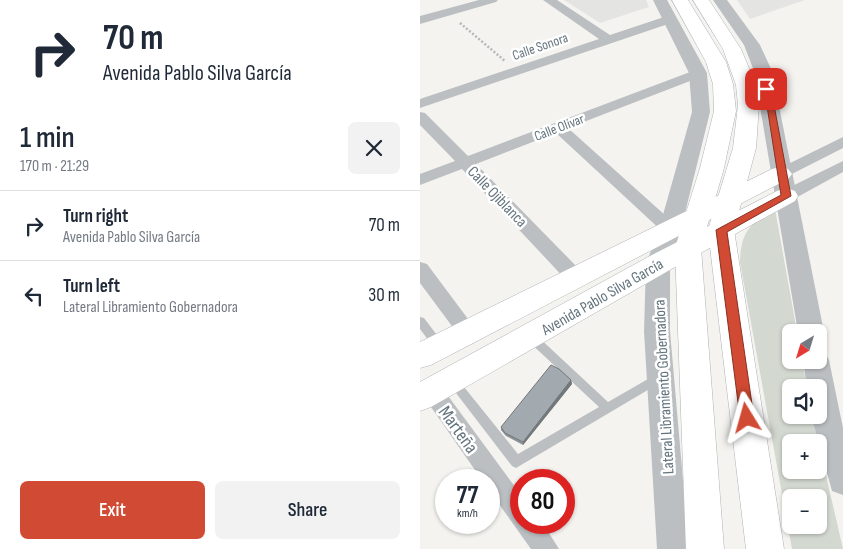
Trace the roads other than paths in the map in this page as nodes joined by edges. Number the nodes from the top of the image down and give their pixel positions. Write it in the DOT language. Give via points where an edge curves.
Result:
graph roads {
  1 [pos="492,0"];
  2 [pos="549,0"];
  3 [pos="701,0"];
  4 [pos="720,0"];
  5 [pos="670,6"];
  6 [pos="420,20"];
  7 [pos="609,40"];
  8 [pos="698,73"];
  9 [pos="420,104"];
  10 [pos="420,116"];
  11 [pos="558,127"];
  12 [pos="843,142"];
  13 [pos="466,162"];
  14 [pos="843,166"];
  15 [pos="420,180"];
  16 [pos="783,185"];
  17 [pos="732,198"];
  18 [pos="709,223"];
  19 [pos="679,239"];
  20 [pos="658,264"];
  21 [pos="420,269"];
  22 [pos="575,277"];
  23 [pos="420,321"];
  24 [pos="809,324"];
  25 [pos="467,332"];
  26 [pos="531,338"];
  27 [pos="429,351"];
  28 [pos="819,369"];
  29 [pos="660,377"];
  30 [pos="435,390"];
  31 [pos="607,408"];
  32 [pos="835,419"];
  33 [pos="843,481"];
  34 [pos="510,499"];
  35 [pos="535,534"];
  36 [pos="546,549"];
  37 [pos="673,549"];
  38 [pos="706,549"];
  39 [pos="765,549"];
  1 -- 6 [label="street"];
  2 -- 7 [label="street"];
  3 -- 17 [label="main road" via="740,66 746,84 746,139"];
  4 -- 16 [label="street" via="752,45 763,71"];
  5 -- 7 [label="street, Calle Sonora"];
  5 -- 8 [label="street"];
  5 -- 18 [label="main road" via="716,62 723,84 725,111 712,168"];
  7 -- 9 [label="street, Calle Sonora"];
  8 -- 11 [label="street, Calle Olivar"];
  8 -- 19 [label="street" via="700,112"];
  10 -- 13 [label="street, Calle Ojiblanca"];
  11 -- 13 [label="street, Calle Olivar"];
  11 -- 19 [label="street"];
  12 -- 16 [label="street"];
  13 -- 15 [label="street, Calle Olivar"];
  13 -- 22 [label="street, Calle Ojiblanca"];
  14 -- 16 [label="street"];
  16 -- 17 [label="main road, Avenida Pablo Silva García"];
  16 -- 18 [label="main road, Avenida Pablo Silva García"];
  16 -- 24 [label="street"];
  17 -- 18 [label="main road, Avenida Pablo Silva García"];
  18 -- 19 [label="main road, Avenida Pablo Silva García"];
  18 -- 39 [label="main road"];
  19 -- 20 [label="main road, Avenida Pablo Silva García"];
  19 -- 22 [label="main road, Avenida Pablo Silva García"];
  19 -- 38 [label="main road"];
  20 -- 26 [label="main road, Avenida Pablo Silva García"];
  20 -- 29 [label="street, Lateral Libramiento Gobernadora"];
  21 -- 25 [label="street"];
  22 -- 25 [label="main road, Avenida Pablo Silva García"];
  23 -- 27 [label="lane"];
  25 -- 27 [label="main road, Avenida Pablo Silva García"];
  26 -- 30 [label="main road, Avenida Pablo Silva García"];
  26 -- 31 [label="lane"];
  28 -- 32 [label="street"];
  29 -- 31 [label="lane"];
  29 -- 37 [label="street, Lateral Libramiento Gobernadora"];
  30 -- 31 [label="lane" via="516,462"];
  30 -- 34 [label="street, Marteña"];
  32 -- 33 [label="street"];
  35 -- 36 [label="street"];
}
